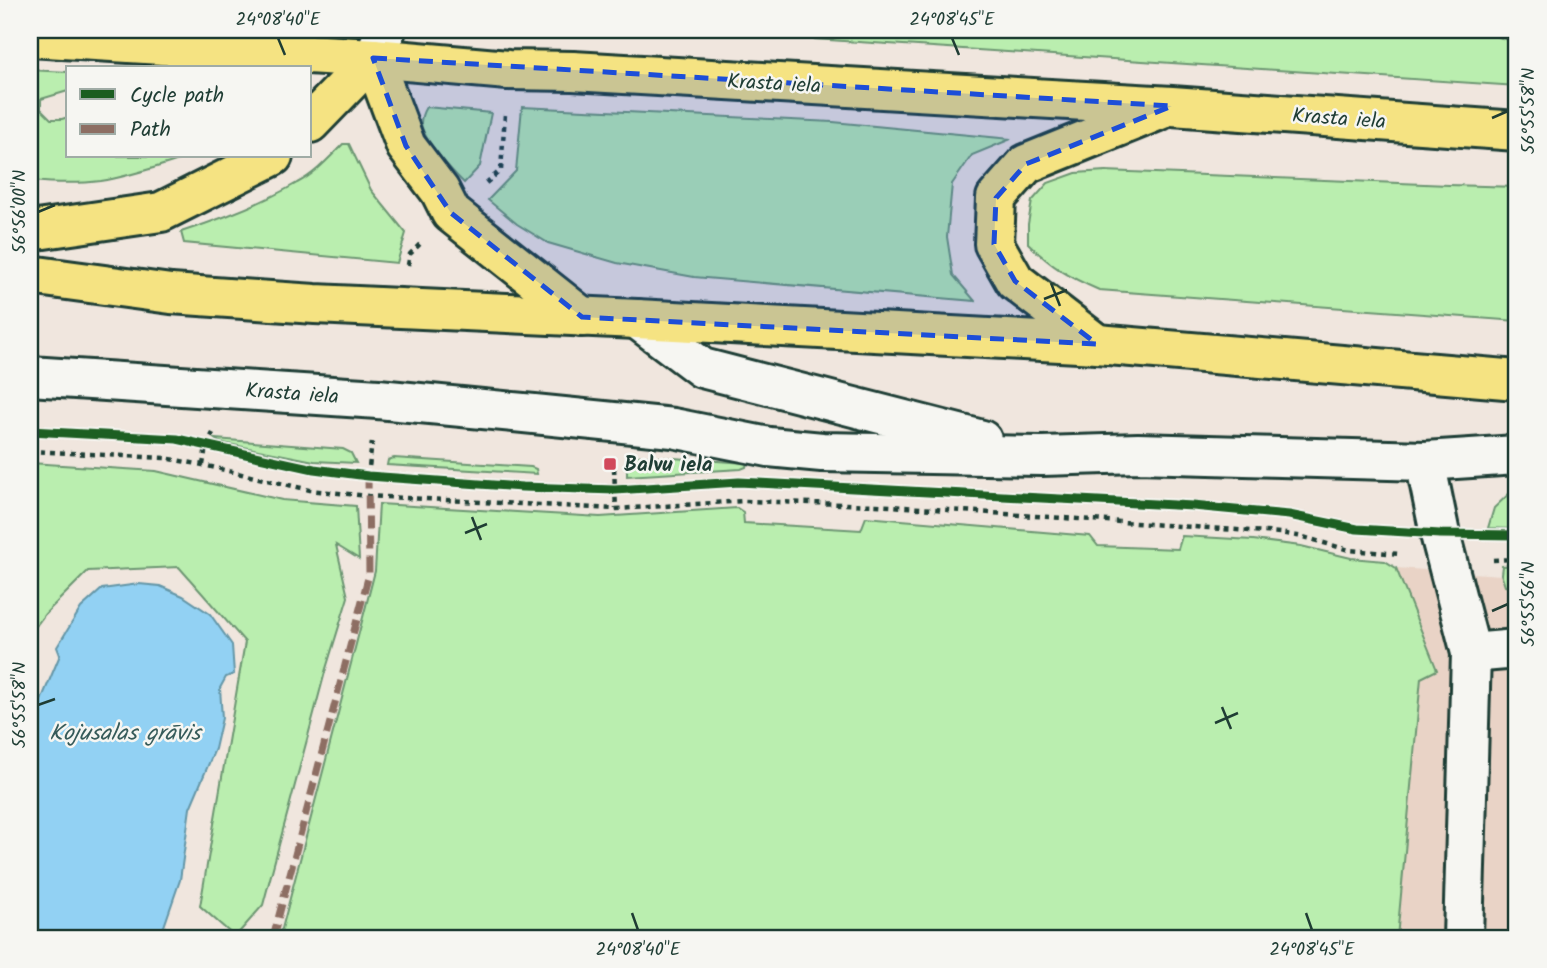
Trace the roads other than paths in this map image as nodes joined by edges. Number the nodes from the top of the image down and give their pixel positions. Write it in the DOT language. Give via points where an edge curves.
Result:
graph roads {
  1 [pos="30,37"];
  2 [pos="374,39"];
  3 [pos="1172,106"];
  4 [pos="312,120"];
  5 [pos="1517,131"];
  6 [pos="269,158"];
  7 [pos="30,231"];
  8 [pos="30,275"];
  9 [pos="582,317"];
  10 [pos="637,318"];
  11 [pos="1097,345"];
  12 [pos="30,376"];
  13 [pos="1517,380"];
  14 [pos="1042,456"];
  15 [pos="1517,456"];
  16 [pos="1425,461"];
  17 [pos="1517,649"];
  18 [pos="1471,653"];
  19 [pos="1463,938"];
  1 -- 2 [label="highway, Krasta iela"];
  2 -- 3 [label="highway, Krasta iela" via="508,70"];
  2 -- 4 [label="highway"];
  2 -- 9 [label="highway" via="406,146 451,213"];
  3 -- 5 [label="highway, Krasta iela"];
  3 -- 11 [label="highway" via="1026,164 996,198 993,244 1015,281"];
  6 -- 7 [label="highway" via="161,212"];
  8 -- 9 [label="highway" via="171,295"];
  9 -- 10 [label="highway"];
  10 -- 11 [label="highway"];
  10 -- 14 [label="lane" via="702,368"];
  11 -- 13 [label="highway"];
  12 -- 14 [label="lane, Krasta iela" via="378,399 673,428 822,452"];
  14 -- 16 [label="lane" via="1138,453"];
  15 -- 16 [label="lane"];
  16 -- 18 [label="lane"];
  17 -- 18 [label="lane"];
  18 -- 19 [label="lane"];
}
